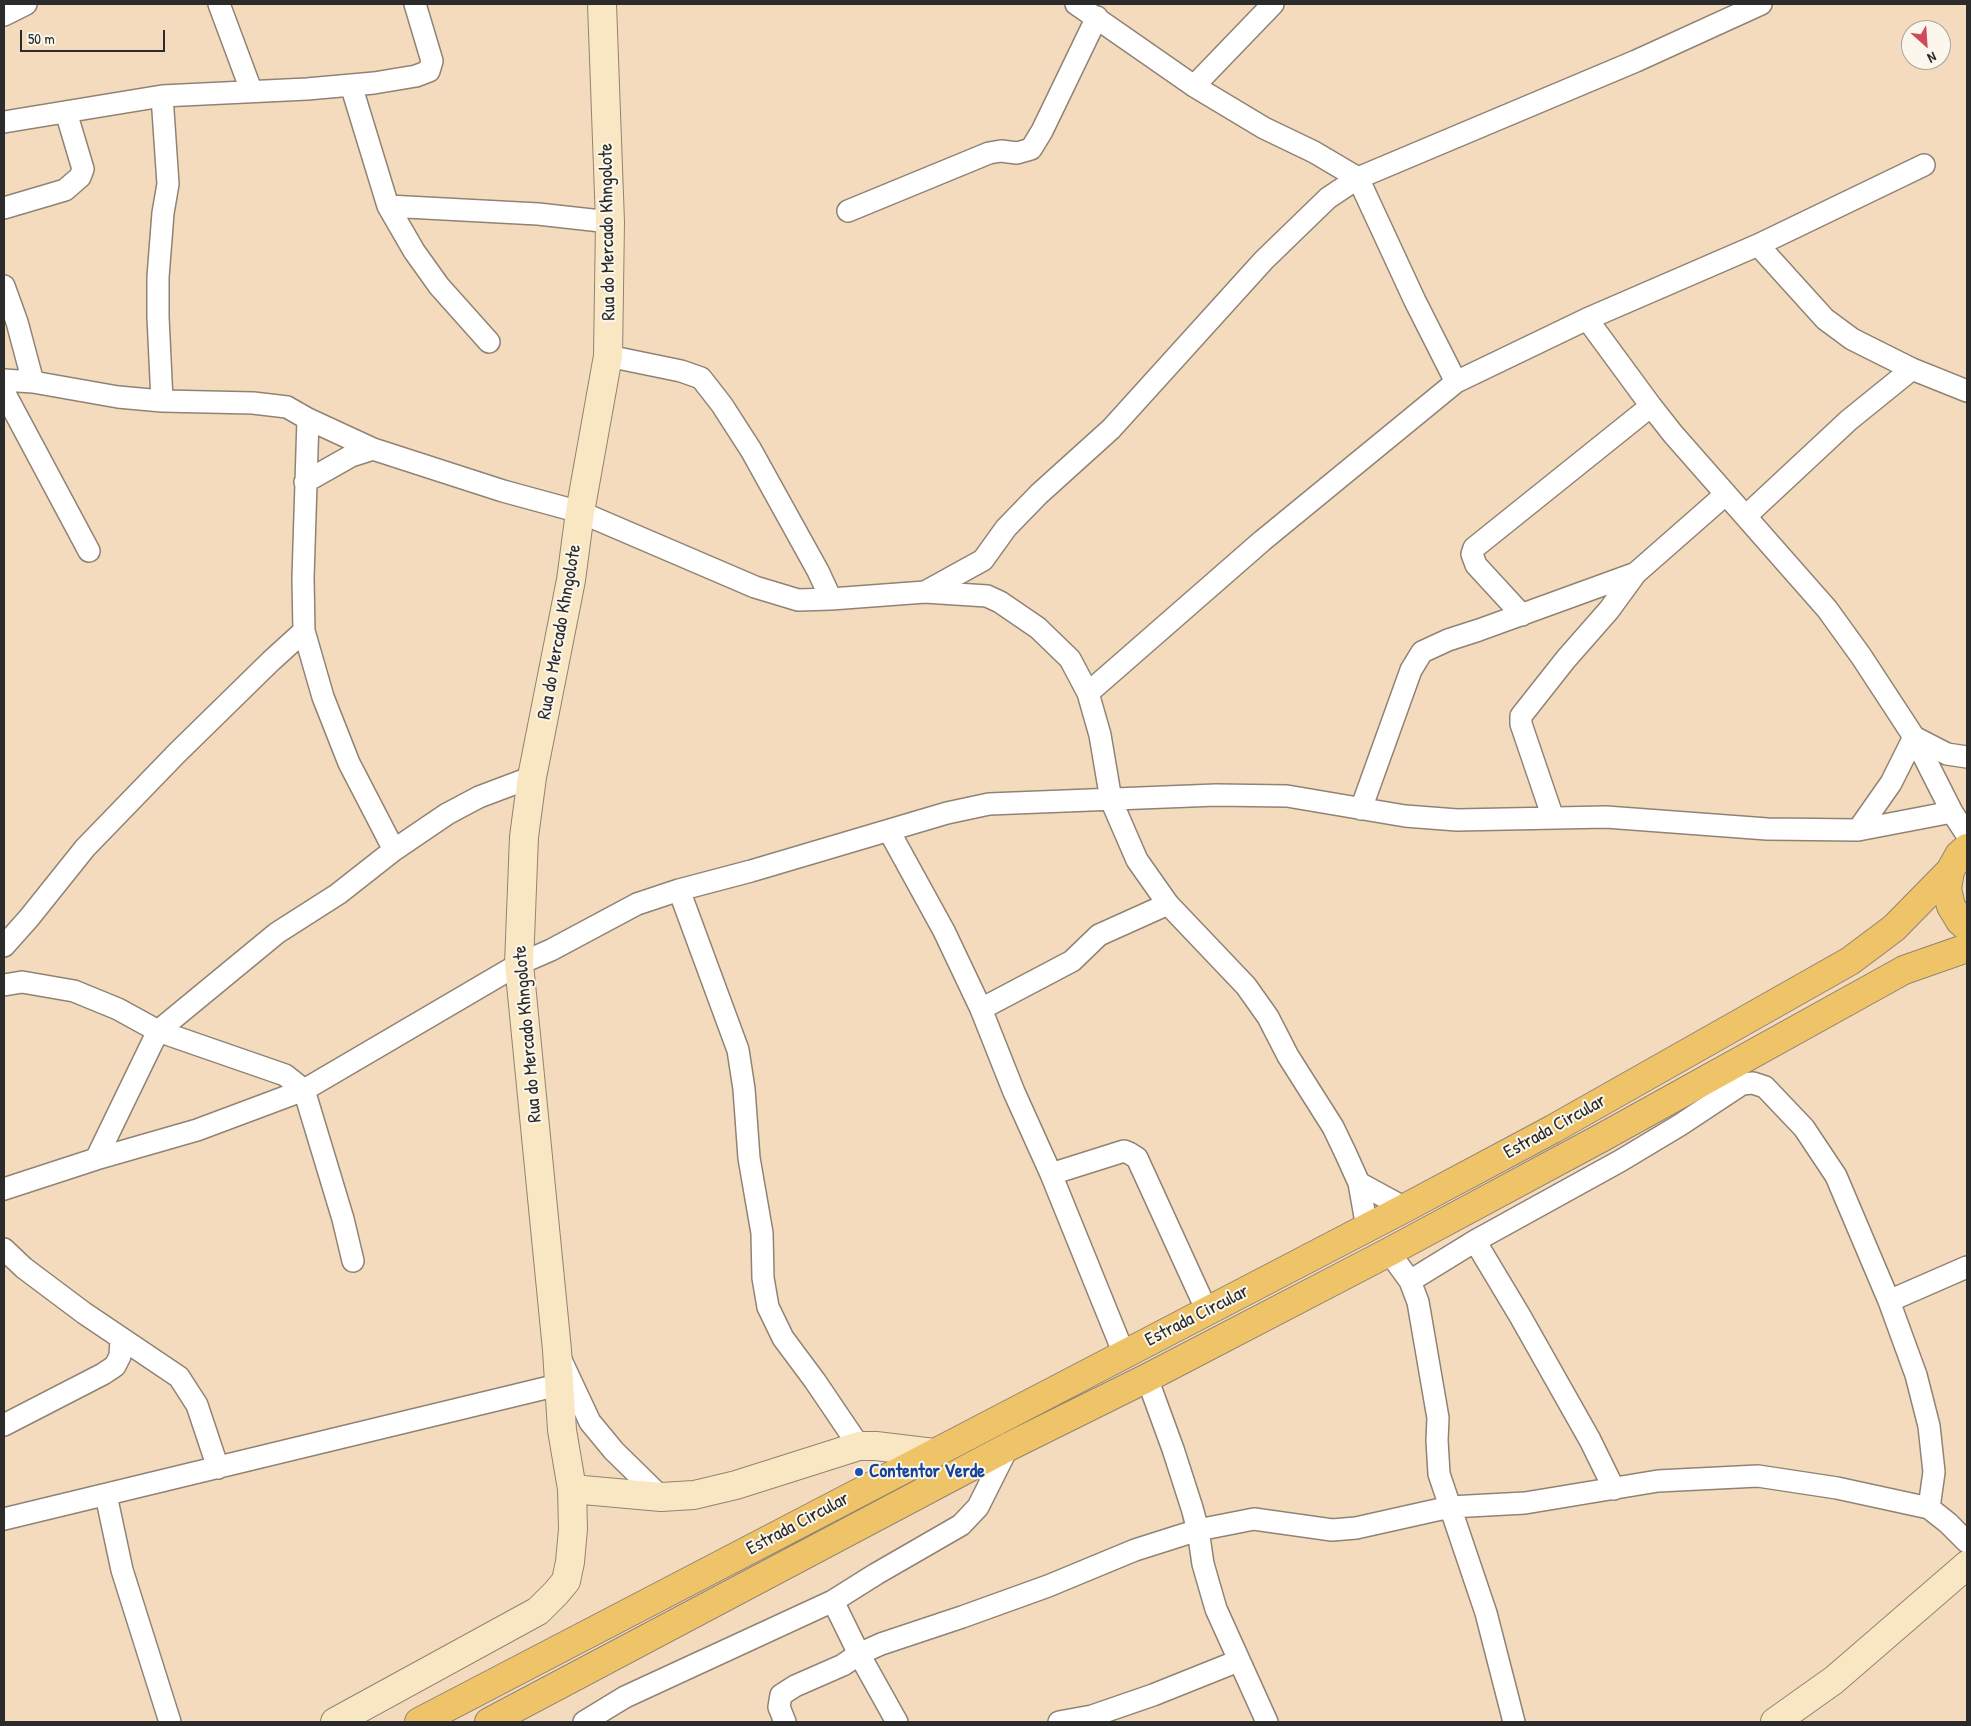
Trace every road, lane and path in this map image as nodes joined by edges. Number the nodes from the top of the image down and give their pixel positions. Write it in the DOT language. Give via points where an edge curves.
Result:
graph roads {
  1 [pos="26,4"];
  2 [pos="219,4"];
  3 [pos="415,4"];
  4 [pos="602,4"];
  5 [pos="1076,4"];
  6 [pos="1273,4"];
  7 [pos="1761,4"];
  8 [pos="4,15"];
  9 [pos="1097,17"];
  10 [pos="351,85"];
  11 [pos="1194,86"];
  12 [pos="252,90"];
  13 [pos="162,96"];
  14 [pos="66,112"];
  15 [pos="4,122"];
  16 [pos="1924,165"];
  17 [pos="1358,178"];
  18 [pos="388,206"];
  19 [pos="4,208"];
  20 [pos="848,211"];
  21 [pos="610,222"];
  22 [pos="1758,245"];
  23 [pos="4,286"];
  24 [pos="1587,319"];
  25 [pos="489,342"];
  26 [pos="608,356"];
  27 [pos="1912,369"];
  28 [pos="4,380"];
  29 [pos="33,382"];
  30 [pos="1456,382"];
  31 [pos="1967,391"];
  32 [pos="4,392"];
  33 [pos="162,402"];
  34 [pos="1651,406"];
  35 [pos="308,419"];
  36 [pos="373,449"];
  37 [pos="305,482"];
  38 [pos="1726,494"];
  39 [pos="580,512"];
  40 [pos="1746,516"];
  41 [pos="89,550"];
  42 [pos="982,560"];
  43 [pos="1636,574"];
  44 [pos="925,592"];
  45 [pos="987,596"];
  46 [pos="831,599"];
  47 [pos="1522,615"];
  48 [pos="304,630"];
  49 [pos="1088,693"];
  50 [pos="1914,737"];
  51 [pos="1967,757"];
  52 [pos="532,778"];
  53 [pos="1111,800"];
  54 [pos="1360,808"];
  55 [pos="1952,812"];
  56 [pos="1553,818"];
  57 [pos="1858,830"];
  58 [pos="889,832"];
  59 [pos="1967,835"];
  60 [pos="1967,848"];
  61 [pos="394,850"];
  62 [pos="1950,871"];
  63 [pos="679,890"];
  64 [pos="1168,904"];
  65 [pos="1967,927"];
  66 [pos="4,946"];
  67 [pos="1967,948"];
  68 [pos="519,964"];
  69 [pos="4,985"];
  70 [pos="981,1009"];
  71 [pos="158,1031"];
  72 [pos="304,1090"];
  73 [pos="96,1159"];
  74 [pos="1051,1174"];
  75 [pos="1359,1183"];
  76 [pos="4,1189"];
  77 [pos="1405,1208"];
  78 [pos="1367,1228"];
  79 [pos="1475,1241"];
  80 [pos="4,1249"];
  81 [pos="1389,1252"];
  82 [pos="353,1261"];
  83 [pos="1967,1267"];
  84 [pos="1410,1281"];
  85 [pos="1889,1301"];
  86 [pos="1207,1311"];
  87 [pos="121,1339"];
  88 [pos="557,1350"];
  89 [pos="1124,1354"];
  90 [pos="1148,1378"];
  91 [pos="558,1385"];
  92 [pos="4,1425"];
  93 [pos="859,1446"];
  94 [pos="1008,1447"];
  95 [pos="934,1453"];
  96 [pos="218,1468"];
  97 [pos="1614,1488"];
  98 [pos="572,1489"];
  99 [pos="106,1495"];
  100 [pos="662,1497"];
  101 [pos="1450,1507"];
  102 [pos="1929,1508"];
  103 [pos="4,1519"];
  104 [pos="1198,1530"];
  105 [pos="1967,1542"];
  106 [pos="1967,1565"];
  107 [pos="833,1601"];
  108 [pos="859,1654"];
  109 [pos="1238,1661"];
  110 [pos="170,1722"];
  111 [pos="335,1722"];
  112 [pos="419,1722"];
  113 [pos="489,1722"];
  114 [pos="584,1722"];
  115 [pos="785,1722"];
  116 [pos="898,1722"];
  117 [pos="1060,1722"];
  118 [pos="1267,1722"];
  119 [pos="1514,1722"];
  120 [pos="1775,1722"];
  1 -- 8 [label="street"];
  2 -- 12 [label="street"];
  3 -- 10 [label="street" via="432,61 429,71 416,76"];
  4 -- 21 [label="street, Rua do Mercado Khngolote"];
  5 -- 9 [label="street"];
  6 -- 11 [label="street"];
  7 -- 17 [label="street" via="1636,61"];
  9 -- 11 [label="street"];
  9 -- 20 [label="street" via="1042,131 1030,148 1017,154 989,153"];
  10 -- 12 [label="street"];
  10 -- 18 [label="street"];
  11 -- 17 [label="street"];
  12 -- 13 [label="street"];
  13 -- 14 [label="street"];
  13 -- 33 [label="street" via="168,184 158,276"];
  14 -- 15 [label="street"];
  14 -- 19 [label="street" via="83,170 80,177 64,190"];
  16 -- 22 [label="street"];
  17 -- 30 [label="street"];
  17 -- 42 [label="street" via="1328,198 1264,260 1111,429 1006,528"];
  18 -- 21 [label="street" via="538,214"];
  18 -- 25 [label="street" via="439,286"];
  21 -- 26 [label="street, Rua do Mercado Khngolote"];
  22 -- 24 [label="street"];
  22 -- 27 [label="street" via="1824,319 1852,340"];
  23 -- 29 [label="street"];
  24 -- 30 [label="street"];
  24 -- 34 [label="street"];
  26 -- 39 [label="street, Rua do Mercado Khngolote"];
  26 -- 46 [label="street" via="701,378 751,450"];
  27 -- 31 [label="street"];
  27 -- 40 [label="street" via="1849,420"];
  28 -- 29 [label="street"];
  29 -- 33 [label="street"];
  30 -- 49 [label="street" via="1262,542"];
  32 -- 41 [label="street"];
  33 -- 35 [label="street" via="279,406"];
  34 -- 38 [label="street"];
  34 -- 47 [label="street" via="1474,548 1472,554 1476,565"];
  35 -- 36 [label="street"];
  35 -- 37 [label="street"];
  36 -- 37 [label="street" via="351,456"];
  36 -- 39 [label="street"];
  37 -- 48 [label="street"];
  38 -- 40 [label="street"];
  38 -- 43 [label="street"];
  39 -- 46 [label="street" via="755,587 798,600"];
  39 -- 52 [label="street, Rua do Mercado Khngolote" via="571,580"];
  40 -- 50 [label="street" via="1827,609"];
  42 -- 44 [label="street"];
  42 -- 45 [label="street"];
  43 -- 47 [label="street"];
  43 -- 56 [label="street" via="1521,716"];
  44 -- 45 [label="street"];
  44 -- 46 [label="street"];
  45 -- 49 [label="street" via="1038,628 1070,659"];
  47 -- 54 [label="street" via="1422,652 1411,670"];
  48 -- 61 [label="street" via="323,697 349,763"];
  48 -- 66 [label="street" via="85,848"];
  49 -- 53 [label="street" via="1100,735"];
  50 -- 51 [label="street" via="1947,754"];
  50 -- 55 [label="street"];
  50 -- 57 [label="street" via="1891,783"];
  52 -- 61 [label="street" via="479,797 447,814"];
  52 -- 68 [label="street, Rua do Mercado Khngolote" via="524,837"];
  53 -- 54 [label="street" via="1216,795 1287,796"];
  53 -- 58 [label="street" via="989,804 946,813"];
  53 -- 64 [label="street" via="1137,860"];
  54 -- 56 [label="street" via="1457,820"];
  55 -- 57 [label="street"];
  55 -- 59 [label="street"];
  56 -- 57 [label="street" via="1606,816 1767,829"];
  58 -- 63 [label="street"];
  58 -- 70 [label="street" via="944,931"];
  60 -- 62 [label="main road, Estrada Circular"];
  61 -- 71 [label="street" via="338,894 276,933"];
  62 -- 65 [label="main road" via="1947,889 1951,906"];
  62 -- 77 [label="main road, Estrada Circular" via="1894,928 1850,961 1553,1129"];
  63 -- 68 [label="street" via="637,904"];
  63 -- 93 [label="street" via="738,1050 749,1158 762,1233 763,1278 768,1307 783,1338"];
  64 -- 70 [label="street" via="1099,935 1072,961"];
  64 -- 75 [label="street" via="1239,979 1268,1017 1288,1056 1333,1127"];
  67 -- 81 [label="main road, Estrada Circular" via="1904,970"];
  68 -- 72 [label="street"];
  68 -- 88 [label="street, Rua do Mercado Khngolote"];
  69 -- 71 [label="street" via="22,982 74,991 118,1009"];
  70 -- 74 [label="street"];
  71 -- 72 [label="street" via="285,1075"];
  71 -- 73 [label="street"];
  72 -- 73 [label="street" via="197,1130"];
  72 -- 82 [label="street"];
  73 -- 76 [label="street"];
  74 -- 86 [label="street" via="1124,1151 1136,1158"];
  74 -- 89 [label="street"];
  75 -- 77 [label="street"];
  75 -- 78 [label="street"];
  77 -- 78 [label="main road, Estrada Circular"];
  78 -- 86 [label="main road, Estrada Circular"];
  79 -- 84 [label="street"];
  79 -- 85 [label="street" via="1620,1161 1742,1084 1753,1083 1776,1096 1804,1128 1836,1176"];
  79 -- 97 [label="street" via="1590,1440"];
  80 -- 87 [label="street" via="24,1268"];
  81 -- 84 [label="street"];
  81 -- 90 [label="main road, Estrada Circular"];
  83 -- 85 [label="street"];
  84 -- 101 [label="street" via="1418,1302 1438,1418 1439,1474"];
  85 -- 102 [label="street" via="1916,1375 1929,1426 1934,1472"];
  86 -- 89 [label="main road, Estrada Circular"];
  87 -- 92 [label="street" via="120,1356 115,1366"];
  87 -- 96 [label="street" via="179,1377 197,1405"];
  88 -- 91 [label="street, Rua do Mercado Khngolote"];
  88 -- 100 [label="street" via="590,1422 614,1451"];
  89 -- 95 [label="main road, Estrada Circular"];
  90 -- 94 [label="main road, Estrada Circular"];
  90 -- 104 [label="street" via="1174,1449"];
  91 -- 96 [label="street"];
  91 -- 98 [label="street, Rua do Mercado Khngolote"];
  93 -- 95 [label="street"];
  93 -- 100 [label="street" via="736,1485 694,1495"];
  94 -- 107 [label="street" via="978,1507 961,1526"];
  94 -- 113 [label="main road, Estrada Circular"];
  95 -- 112 [label="main road, Estrada Circular"];
  96 -- 99 [label="street"];
  97 -- 101 [label="street" via="1525,1503"];
  97 -- 102 [label="street" via="1658,1481 1758,1476 1837,1488"];
  98 -- 100 [label="street"];
  98 -- 111 [label="street, Rua do Mercado Khngolote" via="574,1529 566,1581 538,1611"];
  99 -- 103 [label="street"];
  99 -- 110 [label="street" via="122,1570"];
  101 -- 104 [label="street" via="1356,1528 1332,1530 1254,1519"];
  101 -- 119 [label="street" via="1486,1613"];
  102 -- 105 [label="street"];
  104 -- 108 [label="street" via="1135,1550 1048,1586"];
  104 -- 109 [label="street" via="1203,1564 1216,1609"];
  106 -- 120 [label="street" via="1834,1680"];
  107 -- 108 [label="street"];
  107 -- 114 [label="street" via="625,1697"];
  108 -- 115 [label="street" via="781,1694 779,1707"];
  108 -- 116 [label="street"];
  109 -- 117 [label="street" via="1154,1696 1092,1716"];
  109 -- 118 [label="street"];
}
